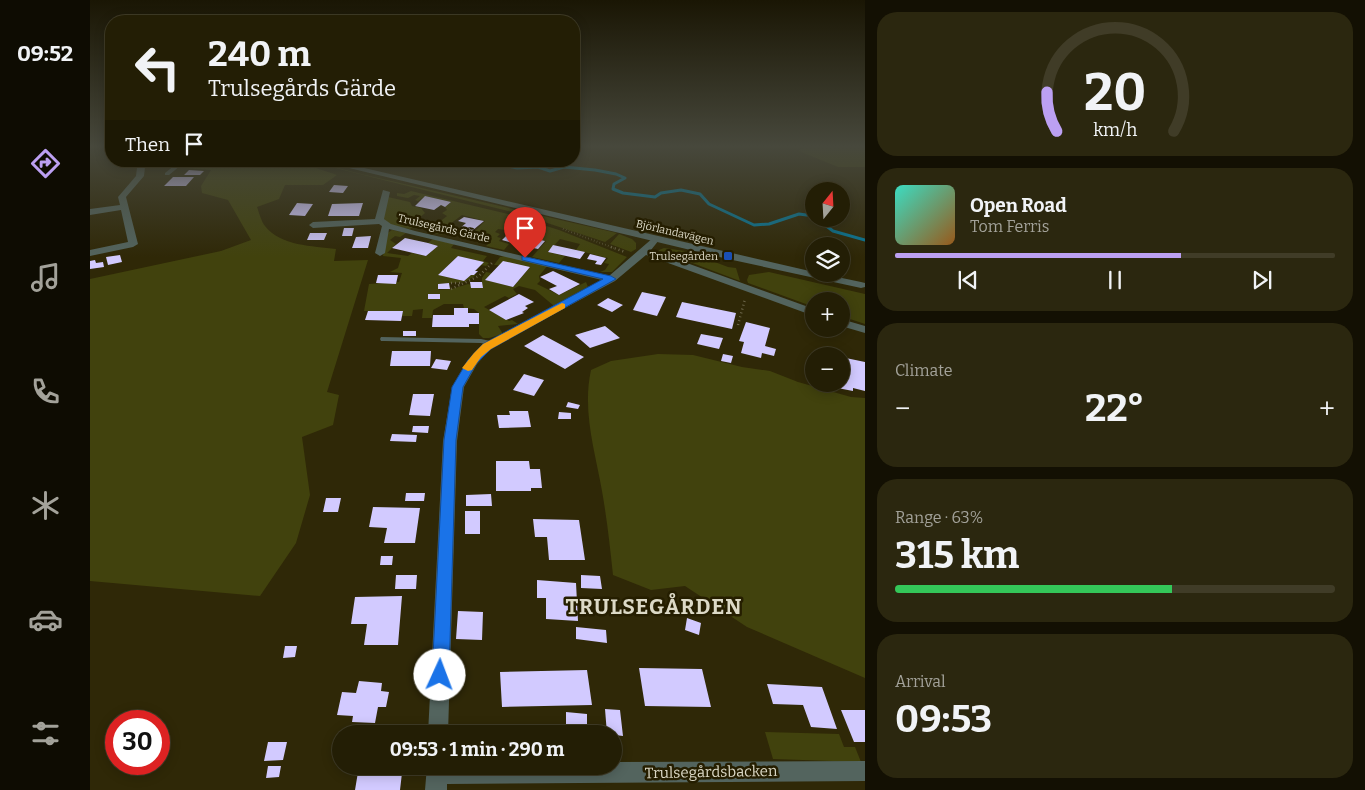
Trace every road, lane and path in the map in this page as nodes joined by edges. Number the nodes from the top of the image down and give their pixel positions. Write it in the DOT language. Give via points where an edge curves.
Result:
graph roads {
  1 [pos="134,183"];
  2 [pos="418,183"];
  3 [pos="386,192"];
  4 [pos="123,207"];
  5 [pos="90,212"];
  6 [pos="384,224"];
  7 [pos="313,225"];
  8 [pos="656,237"];
  9 [pos="644,252"];
  10 [pos="90,253"];
  11 [pos="380,253"];
  12 [pos="502,253"];
  13 [pos="805,270"];
  14 [pos="611,279"];
  15 [pos="850,282"];
  16 [pos="451,283"];
  17 [pos="466,283"];
  18 [pos="863,285"];
  19 [pos="452,289"];
  20 [pos="805,309"];
  21 [pos="850,325"];
  22 [pos="865,330"];
  23 [pos="384,339"];
  24 [pos="492,344"];
  25 [pos="438,725"];
  26 [pos="865,770"];
  27 [pos="437,777"];
  1 -- 4 [label="street" via="122,198"];
  2 -- 8 [label="street, Björlandavägen"];
  3 -- 6 [label="street, Trulsegårds Gärde" via="379,218"];
  4 -- 5 [label="street"];
  4 -- 10 [label="street" via="133,244"];
  6 -- 7 [label="street"];
  6 -- 11 [label="street, Trulsegårds Gärde"];
  6 -- 12 [label="street, Trulsegårds Gärde"];
  8 -- 9 [label="street"];
  8 -- 13 [label="street, Björlandavägen"];
  8 -- 18 [label="street, Björlandavägen"];
  9 -- 14 [label="street"];
  9 -- 20 [label="street"];
  12 -- 14 [label="street, Trulsegårds Gärde"];
  12 -- 17 [label="path" via="479,276"];
  14 -- 24 [label="street"];
  15 -- 18 [label="street, Björlandavägen"];
  16 -- 17 [label="path"];
  17 -- 19 [label="path"];
  21 -- 22 [label="street"];
  23 -- 24 [label="lane"];
  24 -- 25 [label="street" via="472,362 458,387 452,422"];
  26 -- 27 [label="street, Trulsegårdsbacken"];
}
